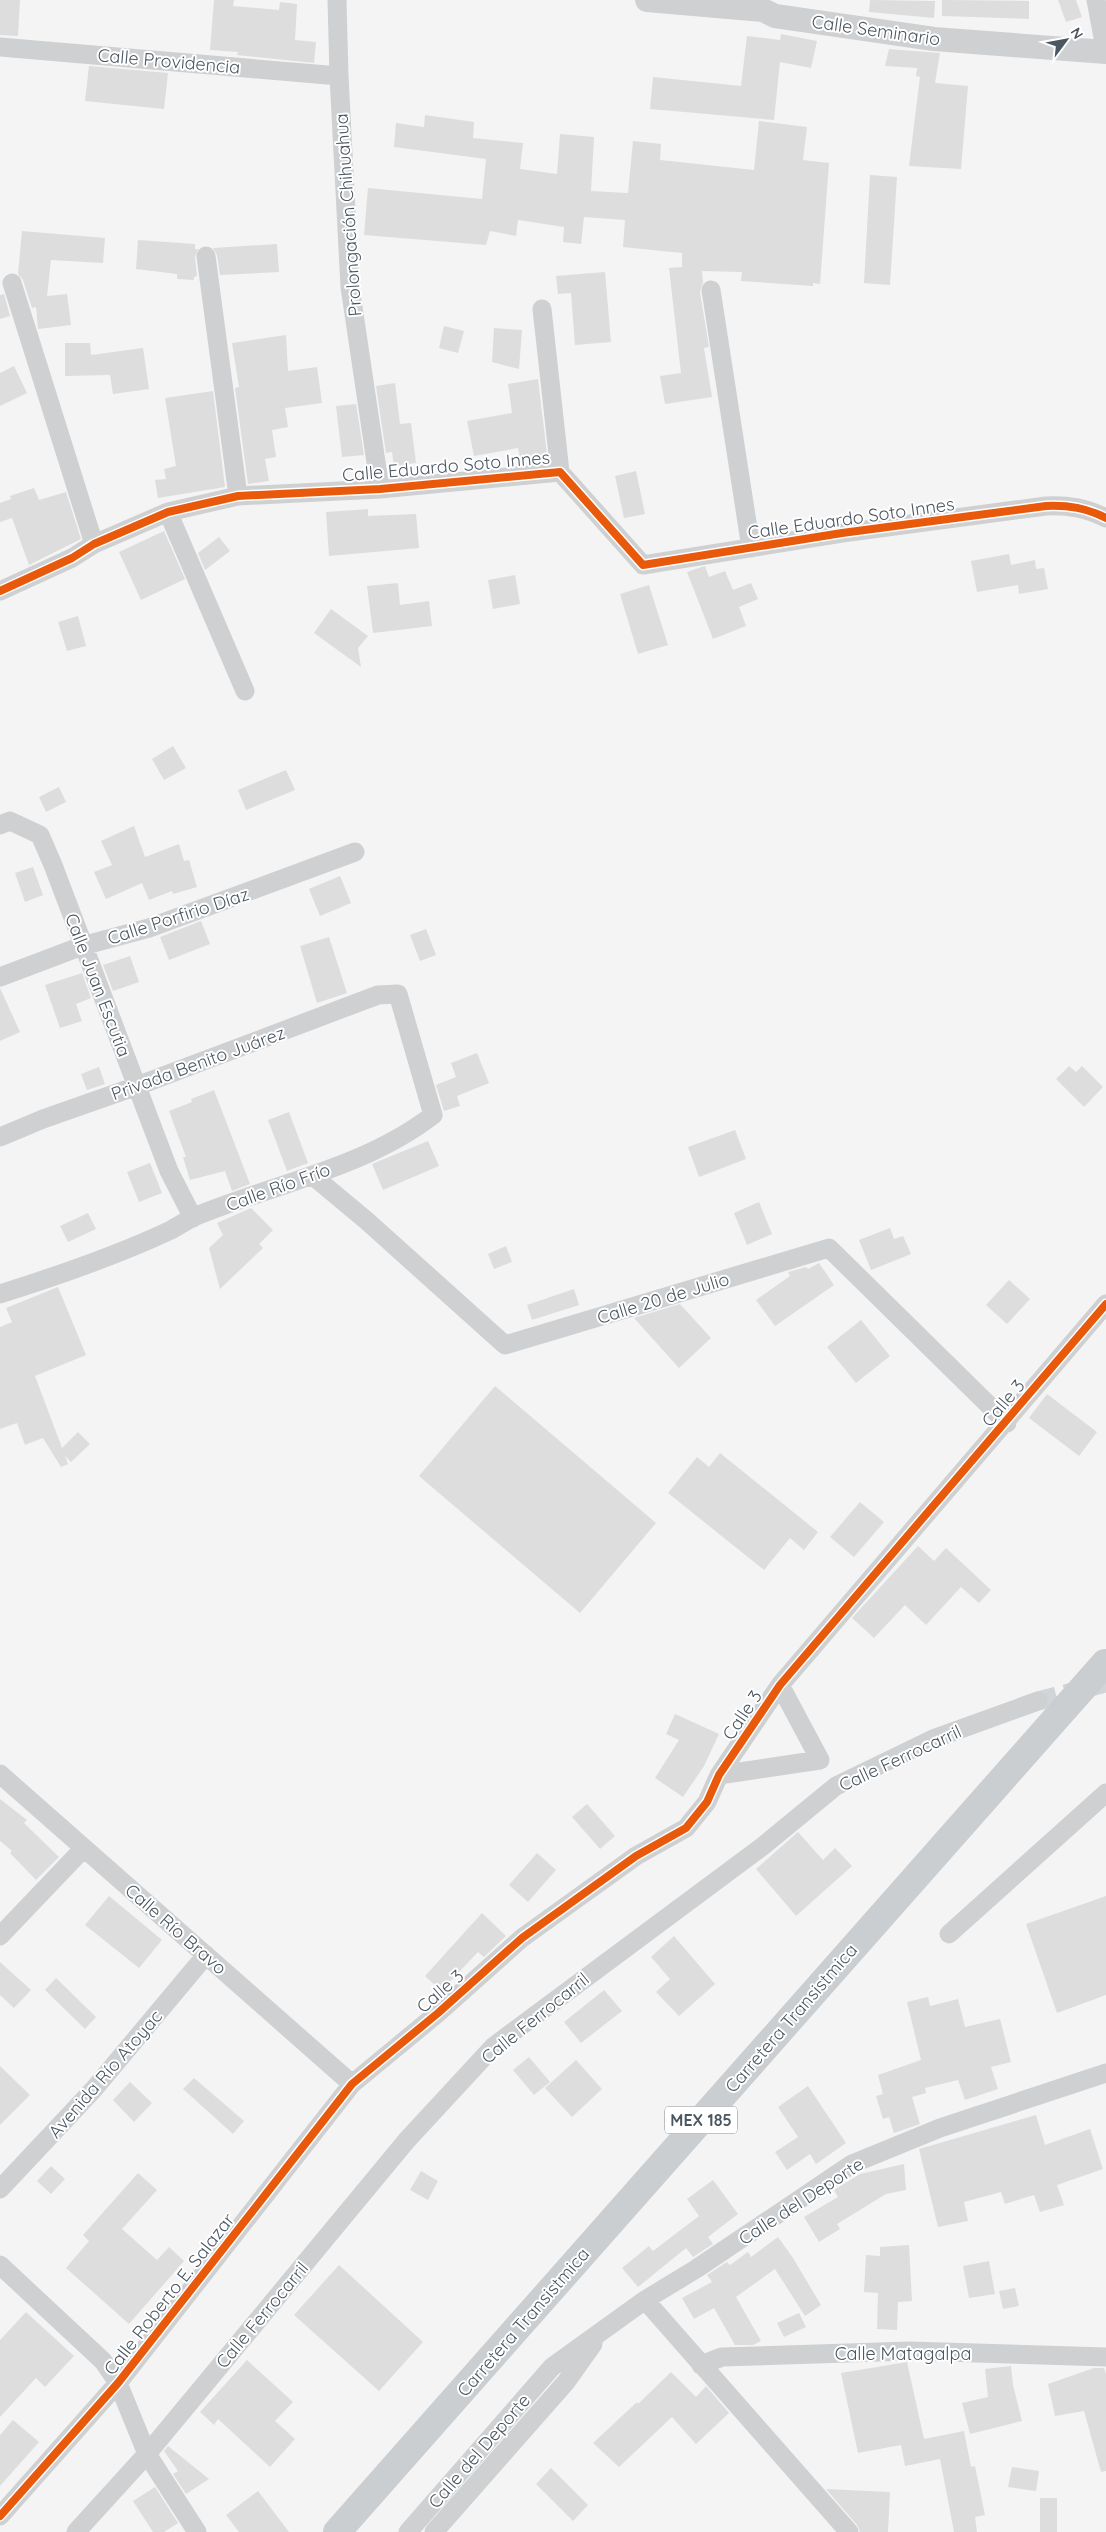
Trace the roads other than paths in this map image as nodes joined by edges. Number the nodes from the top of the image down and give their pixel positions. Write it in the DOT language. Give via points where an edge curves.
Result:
graph roads {
  1 [pos="338,0"];
  2 [pos="647,0"];
  3 [pos="1096,0"];
  4 [pos="761,5"];
  5 [pos="0,47"];
  6 [pos="1104,52"];
  7 [pos="338,76"];
  8 [pos="206,256"];
  9 [pos="12,283"];
  10 [pos="711,290"];
  11 [pos="542,309"];
  12 [pos="560,472"];
  13 [pos="380,489"];
  14 [pos="238,496"];
  15 [pos="168,512"];
  16 [pos="1106,518"];
  17 [pos="94,544"];
  18 [pos="751,548"];
  19 [pos="0,591"];
  20 [pos="245,691"];
  21 [pos="0,825"];
  22 [pos="355,852"];
  23 [pos="82,946"];
  24 [pos="0,977"];
  25 [pos="398,994"];
  26 [pos="137,1086"];
  27 [pos="0,1137"];
  28 [pos="313,1176"];
  29 [pos="193,1218"];
  30 [pos="0,1294"];
  31 [pos="1106,1304"];
  32 [pos="1007,1423"];
  33 [pos="1105,1662"];
  34 [pos="780,1685"];
  35 [pos="1038,1701"];
  36 [pos="820,1760"];
  37 [pos="0,1774"];
  38 [pos="719,1775"];
  39 [pos="836,1786"];
  40 [pos="1106,1793"];
  41 [pos="84,1848"];
  42 [pos="949,1934"];
  43 [pos="0,1936"];
  44 [pos="206,1955"];
  45 [pos="1106,2073"];
  46 [pos="352,2084"];
  47 [pos="0,2190"];
  48 [pos="0,2265"];
  49 [pos="645,2300"];
  50 [pos="599,2335"];
  51 [pos="1106,2357"];
  52 [pos="701,2364"];
  53 [pos="118,2383"];
  54 [pos="147,2454"];
  55 [pos="0,2516"];
  56 [pos="76,2532"];
  57 [pos="197,2532"];
  58 [pos="336,2532"];
  59 [pos="408,2532"];
  60 [pos="434,2532"];
  61 [pos="849,2532"];
  1 -- 7 [label="street, Prolongación Chihuahua"];
  2 -- 4 [label="street, Calle Seminario"];
  3 -- 6 [label="street"];
  4 -- 6 [label="street, Calle Seminario" via="776,16 934,40"];
  5 -- 7 [label="street, Calle Providencia"];
  7 -- 13 [label="street, Prolongación Chihuahua" via="350,287"];
  8 -- 14 [label="street"];
  9 -- 17 [label="street"];
  10 -- 18 [label="street"];
  11 -- 12 [label="street"];
  12 -- 13 [label="street, Calle Eduardo Soto Innes"];
  12 -- 18 [label="street, Calle Eduardo Soto Innes" via="644,564"];
  13 -- 14 [label="street, Calle Eduardo Soto Innes"];
  14 -- 15 [label="street, Calle Eduardo Soto Innes"];
  15 -- 17 [label="street, Calle Eduardo Soto Innes"];
  15 -- 20 [label="street"];
  16 -- 18 [label="street, Calle Eduardo Soto Innes" via="1068,505 1046,506"];
  17 -- 19 [label="street, Calle Eduardo Soto Innes" via="72,558"];
  21 -- 23 [label="street, Calle Juan Escutia" via="10,821 40,835"];
  22 -- 23 [label="street, Calle Porfirio Díaz" via="149,928"];
  23 -- 24 [label="street, Calle Porfirio Díaz"];
  23 -- 26 [label="street, Calle Juan Escutia"];
  25 -- 26 [label="street, Privada Benito Juárez" via="378,995"];
  25 -- 28 [label="street, Calle Río Frío" via="433,1115 409,1134"];
  26 -- 27 [label="street, Privada Benito Juárez"];
  26 -- 29 [label="street, Calle Juan Escutia" via="169,1171"];
  28 -- 29 [label="street, Calle Río Frío"];
  28 -- 32 [label="street, Calle 20 de Julio" via="505,1345 829,1248"];
  29 -- 30 [label="street, Calle Río Frío" via="54,1277"];
  31 -- 32 [label="street, Calle 3"];
  32 -- 34 [label="street, Calle 3"];
  33 -- 58 [label="main road, Carretera Transistmica / MEX 185, bridge"];
  34 -- 36 [label="street"];
  34 -- 38 [label="street, Calle 3"];
  35 -- 39 [label="street, Calle Ferrocarril" via="933,1739"];
  36 -- 38 [label="street"];
  36 -- 39 [label="street"];
  37 -- 41 [label="street, Calle Río Bravo"];
  38 -- 46 [label="street, Calle 3" via="706,1802 686,1828 636,1856 522,1938"];
  39 -- 54 [label="street, Calle Ferrocarril" via="763,1846 494,2046 407,2140"];
  40 -- 42 [label="street"];
  41 -- 43 [label="street"];
  41 -- 44 [label="street, Calle Río Bravo"];
  44 -- 46 [label="street, Calle Río Bravo"];
  44 -- 47 [label="street, Avenida Río Atoyac" via="94,2089"];
  45 -- 49 [label="street, Calle del Deporte" via="940,2128 852,2164"];
  46 -- 53 [label="street, Calle Roberto E. Salazar"];
  48 -- 53 [label="street" via="103,2361"];
  49 -- 50 [label="street, Calle del Deporte"];
  49 -- 52 [label="street"];
  50 -- 59 [label="street, Calle del Deporte" via="552,2367"];
  50 -- 60 [label="street, Calle del Deporte" via="566,2382"];
  51 -- 52 [label="street, Calle Matagalpa" via="910,2351 722,2357"];
  52 -- 61 [label="street"];
  53 -- 54 [label="street"];
  53 -- 55 [label="street, Calle Roberto E. Salazar"];
  54 -- 56 [label="street, Calle Ferrocarril"];
  54 -- 57 [label="street"];
}
